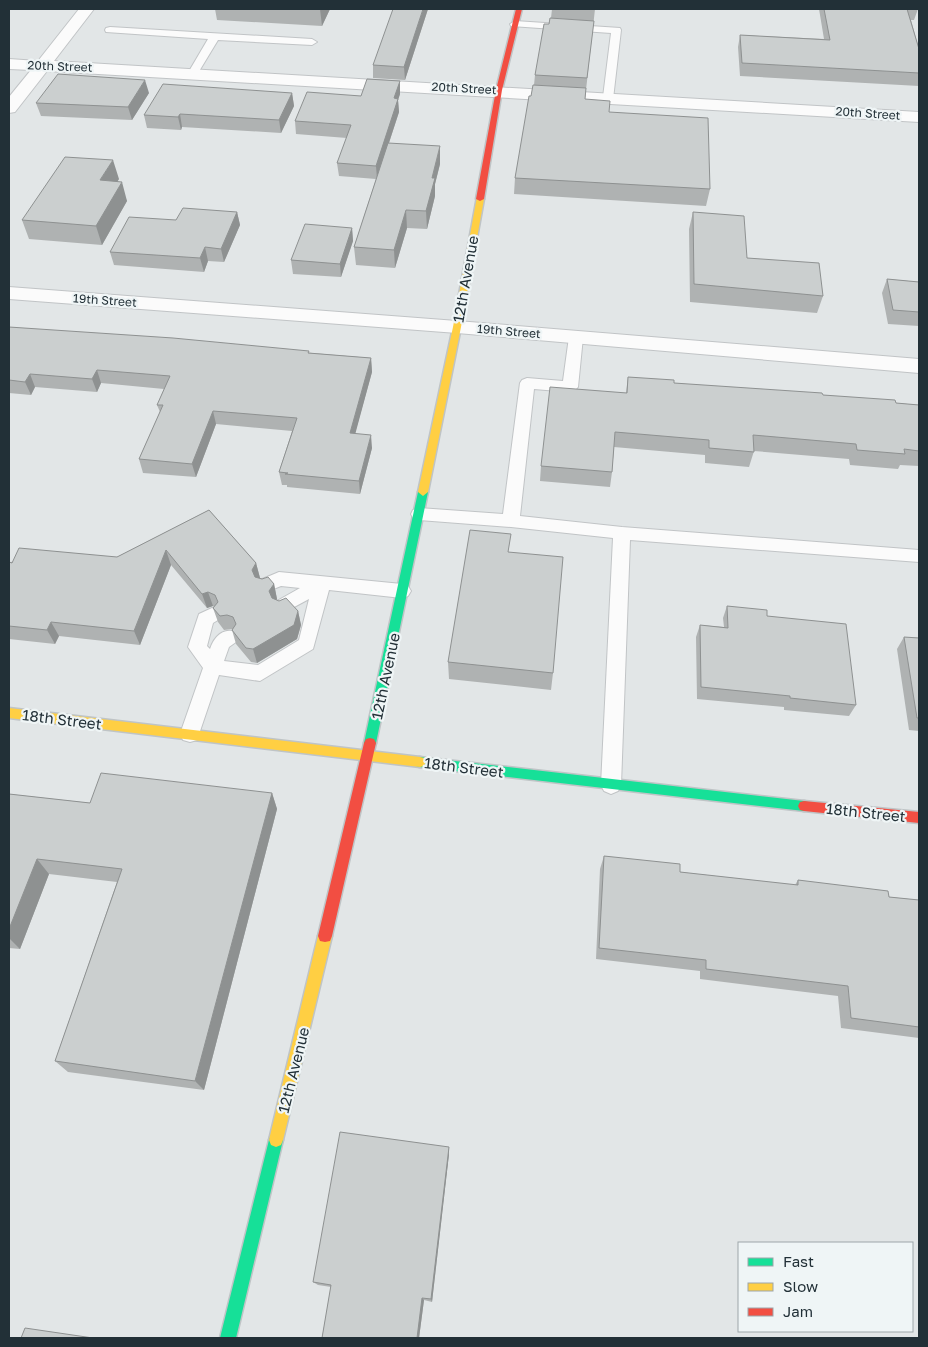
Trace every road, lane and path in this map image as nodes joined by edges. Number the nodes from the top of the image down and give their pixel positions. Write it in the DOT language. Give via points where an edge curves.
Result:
graph roads {
  1 [pos="87,9"];
  2 [pos="519,9"];
  3 [pos="515,24"];
  4 [pos="110,30"];
  5 [pos="215,36"];
  6 [pos="312,42"];
  7 [pos="9,64"];
  8 [pos="45,64"];
  9 [pos="193,73"];
  10 [pos="499,90"];
  11 [pos="609,97"];
  12 [pos="9,108"];
  13 [pos="919,117"];
  14 [pos="9,293"];
  15 [pos="457,327"];
  16 [pos="576,337"];
  17 [pos="919,366"];
  18 [pos="419,514"];
  19 [pos="511,520"];
  20 [pos="622,532"];
  21 [pos="919,556"];
  22 [pos="322,583"];
  23 [pos="266,585"];
  24 [pos="402,591"];
  25 [pos="283,606"];
  26 [pos="212,615"];
  27 [pos="230,637"];
  28 [pos="213,667"];
  29 [pos="9,713"];
  30 [pos="190,734"];
  31 [pos="368,755"];
  32 [pos="611,785"];
  33 [pos="919,818"];
  34 [pos="228,1338"];
  1 -- 8 [label="street"];
  2 -- 3 [label="street, 12th Avenue"];
  3 -- 10 [label="street, 12th Avenue"];
  3 -- 11 [label="lane" via="616,30"];
  4 -- 5 [label="lane"];
  5 -- 6 [label="lane"];
  5 -- 9 [label="lane"];
  7 -- 8 [label="street, 20th Street"];
  8 -- 9 [label="street, 20th Street"];
  8 -- 12 [label="street"];
  9 -- 10 [label="street, 20th Street"];
  10 -- 11 [label="street, 20th Street"];
  10 -- 15 [label="street, 12th Avenue"];
  11 -- 13 [label="street, 20th Street"];
  14 -- 15 [label="street, 19th Street"];
  15 -- 16 [label="street, 19th Street"];
  15 -- 18 [label="street, 12th Avenue"];
  16 -- 17 [label="street, 19th Street"];
  16 -- 19 [label="lane" via="570,387 527,383"];
  18 -- 19 [label="lane"];
  18 -- 24 [label="street, 12th Avenue"];
  19 -- 20 [label="lane"];
  20 -- 21 [label="lane"];
  20 -- 32 [label="lane"];
  22 -- 23 [label="lane" via="279,579"];
  22 -- 24 [label="lane"];
  22 -- 25 [label="lane"];
  22 -- 28 [label="lane" via="307,644 260,673"];
  24 -- 31 [label="street, 12th Avenue"];
  26 -- 28 [label="lane" via="205,620 197,647"];
  27 -- 28 [label="lane" via="221,643"];
  28 -- 30 [label="lane"];
  29 -- 30 [label="street, 18th Street"];
  30 -- 31 [label="street, 18th Street"];
  31 -- 32 [label="street, 18th Street"];
  31 -- 34 [label="street, 12th Avenue"];
  32 -- 33 [label="street, 18th Street"];
}
